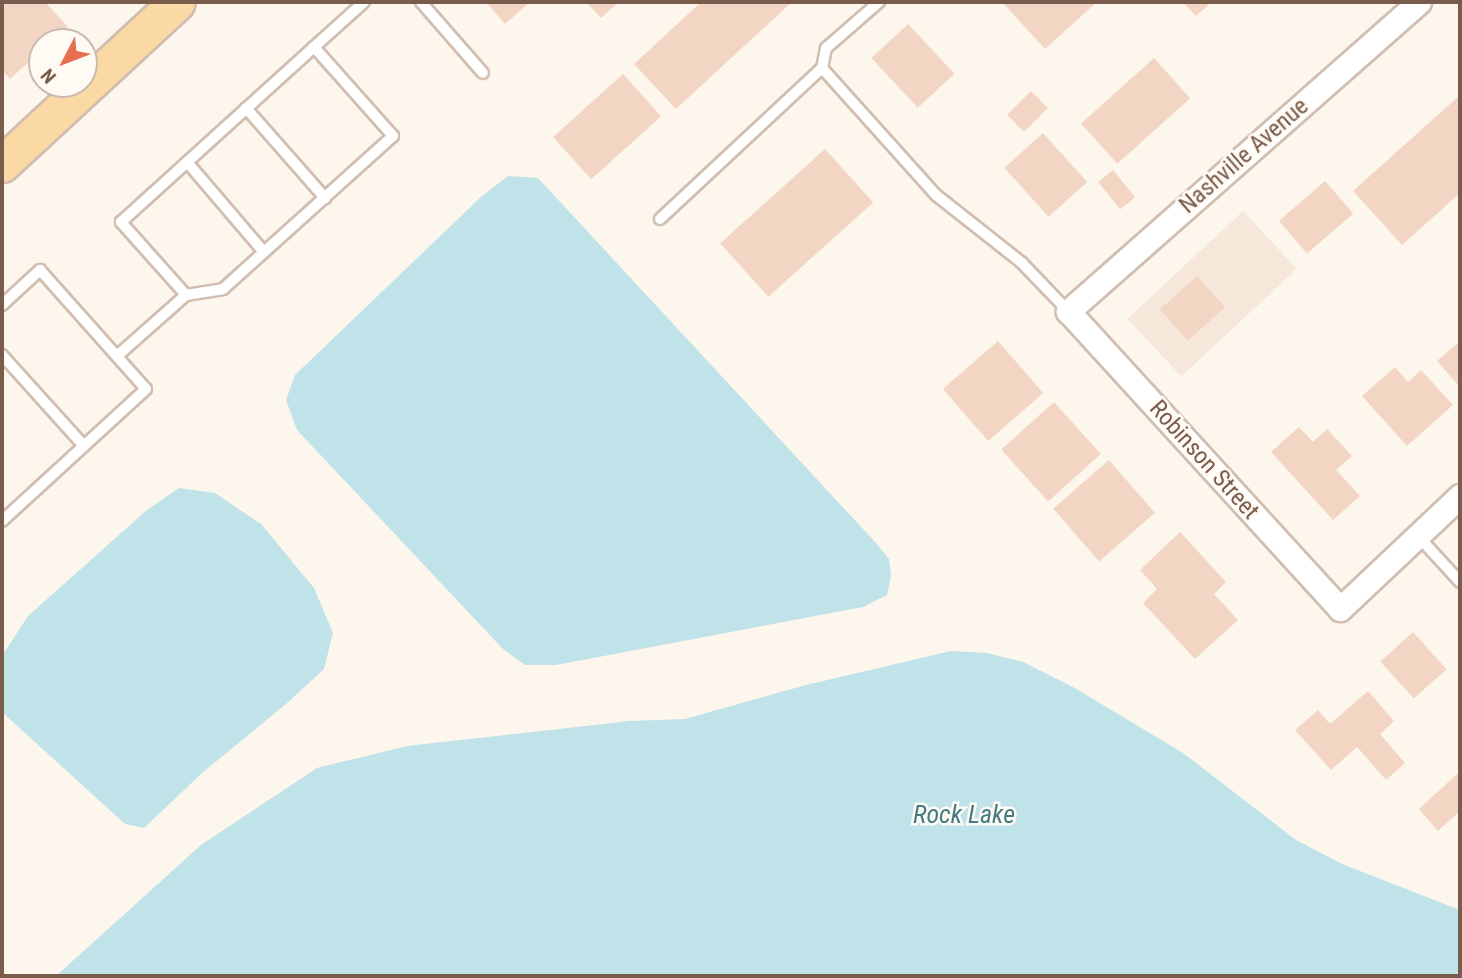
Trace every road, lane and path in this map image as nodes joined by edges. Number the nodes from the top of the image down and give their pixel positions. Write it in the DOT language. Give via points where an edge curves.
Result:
graph roads {
  1 [pos="177,2"];
  2 [pos="364,2"];
  3 [pos="421,2"];
  4 [pos="878,2"];
  5 [pos="1419,2"];
  6 [pos="314,47"];
  7 [pos="822,68"];
  8 [pos="483,74"];
  9 [pos="246,108"];
  10 [pos="187,162"];
  11 [pos="2,164"];
  12 [pos="324,198"];
  13 [pos="660,219"];
  14 [pos="264,252"];
  15 [pos="186,295"];
  16 [pos="2,305"];
  17 [pos="1068,311"];
  18 [pos="2,355"];
  19 [pos="117,355"];
  20 [pos="84,446"];
  21 [pos="1460,496"];
  22 [pos="2,522"];
  23 [pos="1418,536"];
  24 [pos="1460,582"];
  1 -- 11 [label="main road"];
  2 -- 6 [label="lane"];
  3 -- 8 [label="lane"];
  4 -- 7 [label="lane" via="826,48"];
  5 -- 17 [label="street, Nashville Avenue"];
  6 -- 9 [label="lane"];
  6 -- 12 [label="lane" via="393,136"];
  7 -- 13 [label="lane"];
  7 -- 17 [label="lane" via="936,195 1022,263"];
  9 -- 10 [label="lane"];
  9 -- 12 [label="lane"];
  10 -- 14 [label="lane"];
  10 -- 15 [label="lane" via="121,222"];
  12 -- 14 [label="lane"];
  14 -- 15 [label="lane" via="223,289"];
  15 -- 19 [label="lane"];
  16 -- 19 [label="lane" via="40,270"];
  17 -- 23 [label="street, Robinson Street" via="1340,609"];
  18 -- 20 [label="lane"];
  19 -- 20 [label="lane" via="146,389"];
  20 -- 22 [label="lane"];
  21 -- 23 [label="street"];
  23 -- 24 [label="lane"];
}
